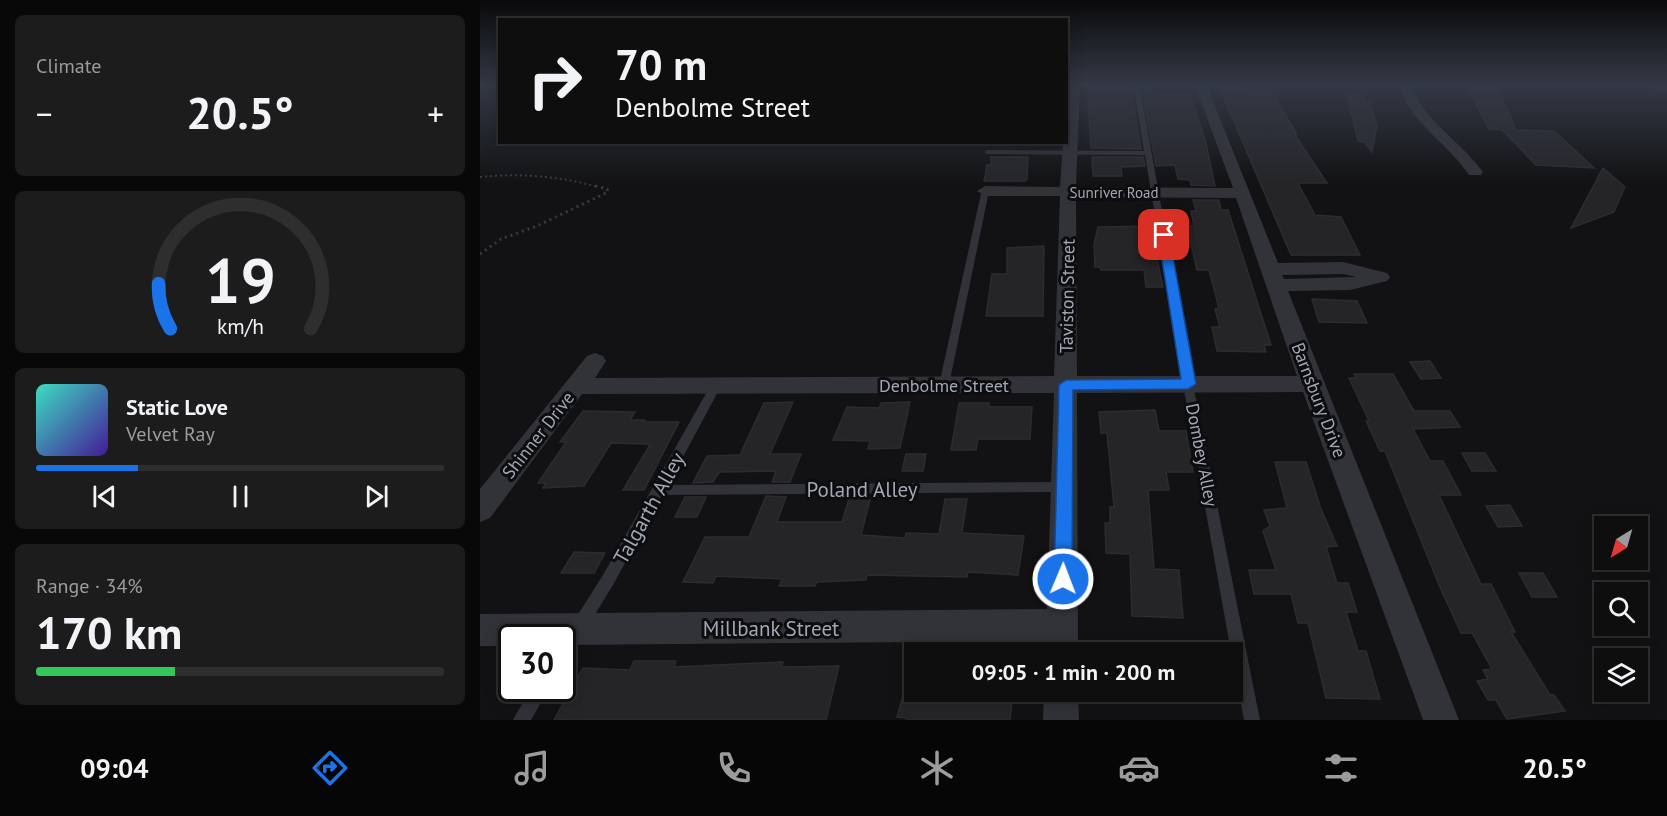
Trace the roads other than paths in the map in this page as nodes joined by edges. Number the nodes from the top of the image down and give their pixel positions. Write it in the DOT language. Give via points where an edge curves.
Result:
graph roads {
  1 [pos="1072,118"];
  2 [pos="1142,118"];
  3 [pos="1213,118"];
  4 [pos="1420,118"];
  5 [pos="987,152"];
  6 [pos="1070,153"];
  7 [pos="1149,153"];
  8 [pos="1475,172"];
  9 [pos="986,191"];
  10 [pos="1068,192"];
  11 [pos="1157,192"];
  12 [pos="1243,193"];
  13 [pos="595,361"];
  14 [pos="1188,384"];
  15 [pos="1312,384"];
  16 [pos="944,385"];
  17 [pos="1066,385"];
  18 [pos="576,386"];
  19 [pos="716,386"];
  20 [pos="1064,487"];
  21 [pos="659,490"];
  22 [pos="480,510"];
  23 [pos="480,630"];
  24 [pos="498,632"];
  25 [pos="576,633"];
  26 [pos="1062,639"];
  27 [pos="576,642"];
  28 [pos="532,702"];
  29 [pos="1061,702"];
  30 [pos="521,720"];
  31 [pos="1061,720"];
  32 [pos="1252,720"];
  33 [pos="1441,720"];
  1 -- 6 [label="street, Taviston Street"];
  2 -- 7 [label="lane, Dombey Alley"];
  3 -- 12 [label="street, Barnsbury Drive"];
  4 -- 8 [label="street" via="1469,161"];
  5 -- 6 [label="lane"];
  6 -- 7 [label="lane"];
  6 -- 10 [label="street, Taviston Street"];
  7 -- 11 [label="lane, Dombey Alley"];
  9 -- 10 [label="street, Sunriver Road"];
  9 -- 16 [label="lane"];
  10 -- 11 [label="street, Sunriver Road"];
  10 -- 17 [label="street, Taviston Street"];
  11 -- 12 [label="street, Sunriver Road"];
  11 -- 14 [label="lane, Dombey Alley"];
  12 -- 15 [label="street, Barnsbury Drive"];
  13 -- 18 [label="street, Shinner Drive"];
  14 -- 15 [label="street, Denbolme Street"];
  14 -- 17 [label="street, Denbolme Street"];
  14 -- 32 [label="lane, Dombey Alley"];
  15 -- 33 [label="street, Barnsbury Drive"];
  16 -- 17 [label="street, Denbolme Street"];
  16 -- 19 [label="street, Denbolme Street"];
  17 -- 20 [label="street, Taviston Street"];
  18 -- 19 [label="street, Denbolme Street"];
  18 -- 22 [label="street, Shinner Drive"];
  19 -- 21 [label="lane, Talgarth Alley"];
  20 -- 21 [label="lane, Poland Alley"];
  20 -- 26 [label="street, Taviston Street"];
  21 -- 25 [label="lane, Talgarth Alley"];
  23 -- 24 [label="street, Millbank Street"];
  26 -- 27 [label="street, Millbank Street"];
  28 -- 30 [label="lane"];
  29 -- 31 [label="street"];
}
